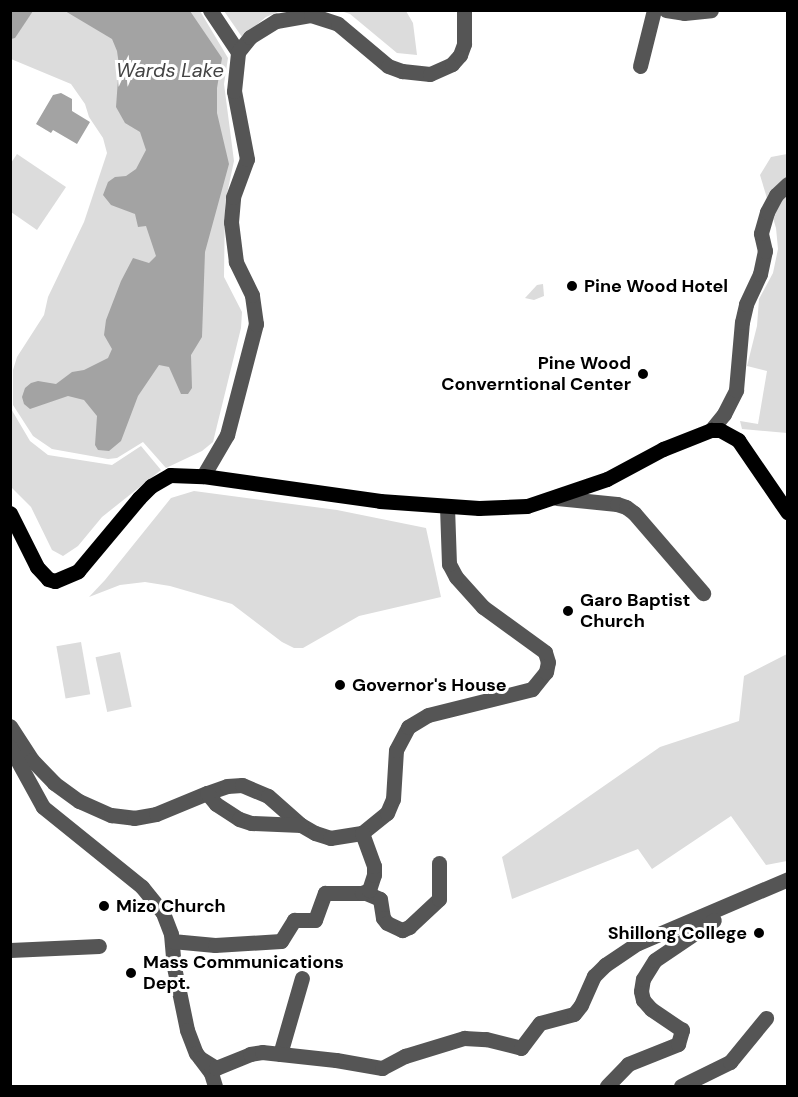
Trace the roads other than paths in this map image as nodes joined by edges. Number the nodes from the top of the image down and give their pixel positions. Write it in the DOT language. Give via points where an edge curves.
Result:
graph roads {
  1 [pos="210,10"];
  2 [pos="464,10"];
  3 [pos="654,10"];
  4 [pos="666,10"];
  5 [pos="711,10"];
  6 [pos="238,52"];
  7 [pos="640,66"];
  8 [pos="788,184"];
  9 [pos="711,430"];
  10 [pos="203,476"];
  11 [pos="557,498"];
  12 [pos="447,506"];
  13 [pos="10,513"];
  14 [pos="788,513"];
  15 [pos="703,592"];
  16 [pos="10,726"];
  17 [pos="10,747"];
  18 [pos="207,793"];
  19 [pos="302,825"];
  20 [pos="362,833"];
  21 [pos="439,863"];
  22 [pos="788,879"];
  23 [pos="366,893"];
  24 [pos="745,897"];
  25 [pos="172,941"];
  26 [pos="99,946"];
  27 [pos="10,950"];
  28 [pos="302,978"];
  29 [pos="766,1018"];
  30 [pos="280,1054"];
  31 [pos="200,1058"];
  32 [pos="215,1086"];
  33 [pos="607,1086"];
  34 [pos="681,1086"];
  1 -- 6 [label="street"];
  2 -- 6 [label="street" via="464,44 460,55 452,64 430,74 388,66 338,24 310,15 276,21 250,37"];
  3 -- 7 [label="street"];
  4 -- 5 [label="street"];
  6 -- 10 [label="street" via="234,91 247,159 233,197 231,222 236,262 252,295 256,324 227,435"];
  8 -- 9 [label="street" via="776,195 761,233 765,251 742,322 736,390"];
  9 -- 11 [label="main road" via="663,449 607,480"];
  9 -- 14 [label="main road" via="720,430 738,440"];
  10 -- 12 [label="main road" via="324,495"];
  10 -- 13 [label="main road" via="170,475 161,479 139,498 78,572 60,580 48,579 37,567"];
  11 -- 12 [label="main road" via="527,506"];
  11 -- 15 [label="street" via="626,507"];
  12 -- 20 [label="street" via="449,564 456,577 483,607 544,652 546,672 532,689 428,715 408,727 396,750 393,799 387,813"];
  16 -- 18 [label="street" via="32,760 54,783 79,801 111,815 134,818 156,814"];
  17 -- 25 [label="street" via="43,807 147,892 163,913"];
  18 -- 19 [label="street" via="238,819"];
  18 -- 19 [label="street" via="227,786 257,789"];
  19 -- 20 [label="street" via="330,838"];
  20 -- 23 [label="street" via="374,866 372,884"];
  21 -- 23 [label="street" via="439,899 402,930 387,923 380,899"];
  22 -- 24 [label="street"];
  23 -- 25 [label="street" via="325,893 315,920 294,920 281,941 215,945"];
  24 -- 30 [label="street" via="618,955 594,976 574,1014 540,1023 521,1048 464,1038 405,1056 382,1068"];
  24 -- 33 [label="street" via="677,943 647,969 641,991 643,1000 677,1025 682,1037 678,1044 628,1064"];
  25 -- 31 [label="street" via="187,1030"];
  26 -- 27 [label="street"];
  28 -- 30 [label="street"];
  29 -- 34 [label="street" via="730,1062"];
  30 -- 31 [label="street" via="255,1053 216,1068"];
  31 -- 32 [label="street"];
}
